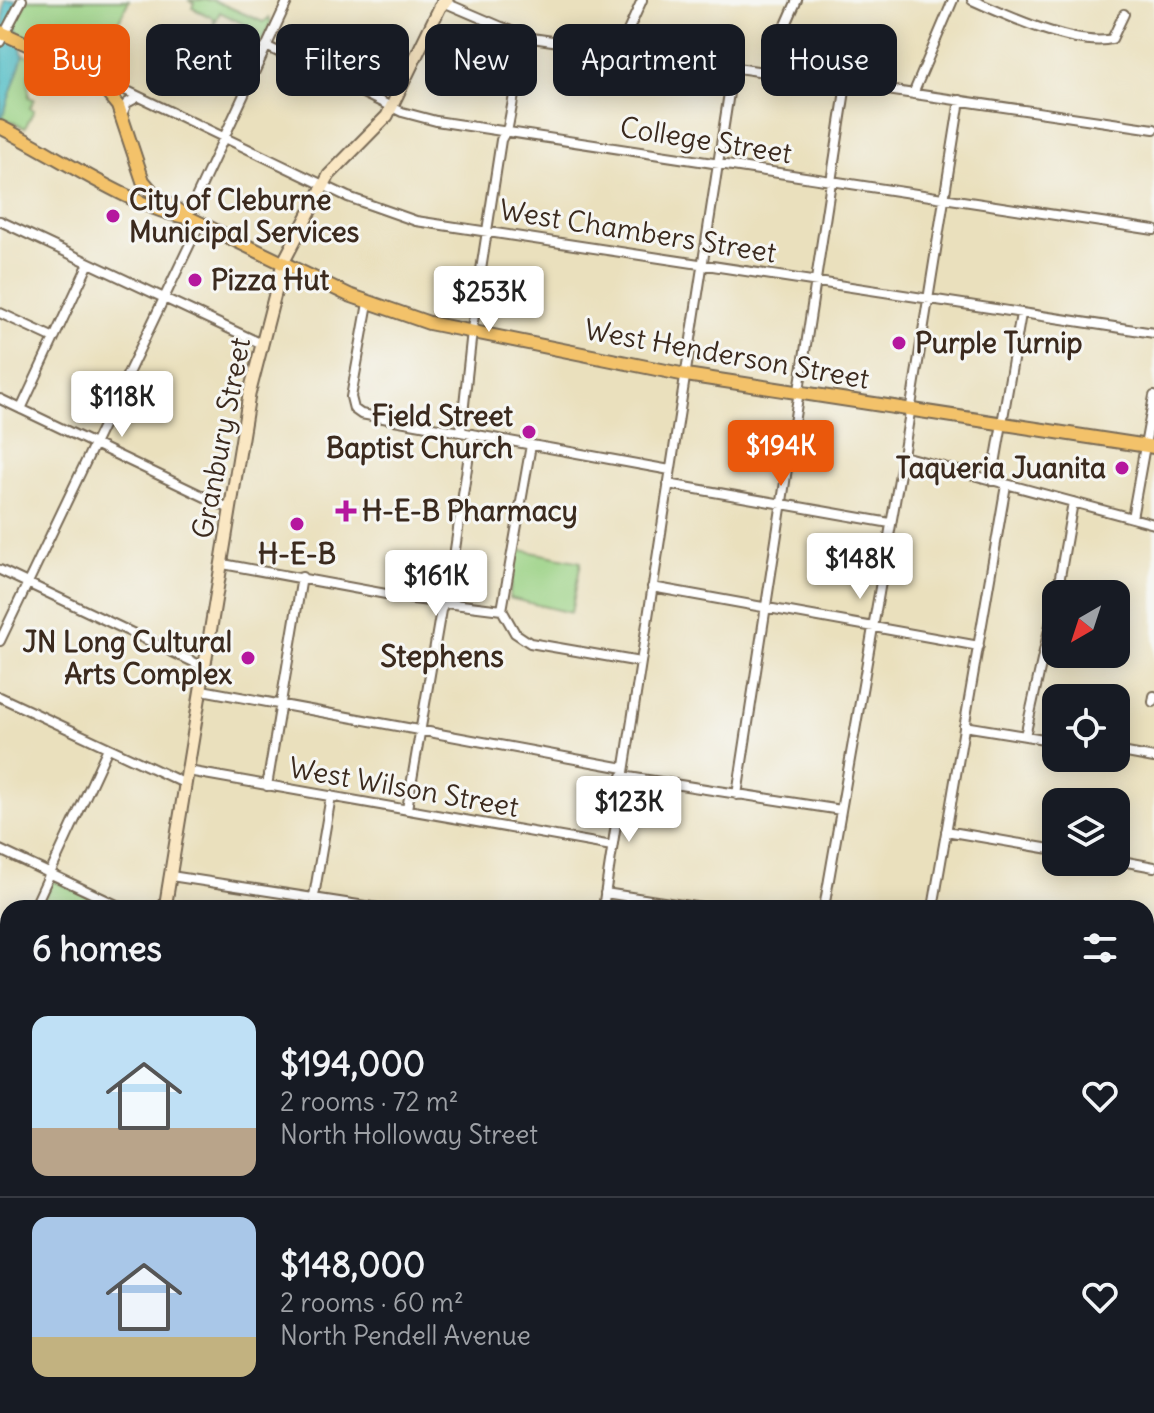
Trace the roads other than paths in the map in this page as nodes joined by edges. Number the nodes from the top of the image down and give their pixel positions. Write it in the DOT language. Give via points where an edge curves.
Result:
graph roads {
  1 [pos="22,0"];
  2 [pos="288,0"];
  3 [pos="642,0"];
  4 [pos="797,0"];
  5 [pos="953,0"];
  6 [pos="972,0"];
  7 [pos="444,1"];
  8 [pos="1124,14"];
  9 [pos="496,24"];
  10 [pos="631,24"];
  11 [pos="786,24"];
  12 [pos="1,36"];
  13 [pos="24,44"];
  14 [pos="266,46"];
  15 [pos="897,92"];
  16 [pos="130,93"];
  17 [pos="913,94"];
  18 [pos="111,96"];
  19 [pos="513,96"];
  20 [pos="729,96"];
  21 [pos="844,96"];
  22 [pos="138,97"];
  23 [pos="960,100"];
  24 [pos="392,107"];
  25 [pos="122,115"];
  26 [pos="0,127"];
  27 [pos="1154,129"];
  28 [pos="505,132"];
  29 [pos="224,138"];
  30 [pos="719,165"];
  31 [pos="831,181"];
  32 [pos="323,185"];
  33 [pos="945,198"];
  34 [pos="187,217"];
  35 [pos="0,221"];
  36 [pos="200,223"];
  37 [pos="1154,230"];
  38 [pos="486,232"];
  39 [pos="89,263"];
  40 [pos="283,263"];
  41 [pos="703,265"];
  42 [pos="817,283"];
  43 [pos="164,298"];
  44 [pos="929,300"];
  45 [pos="368,303"];
  46 [pos="0,313"];
  47 [pos="1021,314"];
  48 [pos="1154,333"];
  49 [pos="473,334"];
  50 [pos="54,338"];
  51 [pos="262,344"];
  52 [pos="686,375"];
  53 [pos="800,391"];
  54 [pos="1154,396"];
  55 [pos="0,399"];
  56 [pos="21,409"];
  57 [pos="911,409"];
  58 [pos="1002,423"];
  59 [pos="461,432"];
  60 [pos="472,434"];
  61 [pos="95,444"];
  62 [pos="531,445"];
  63 [pos="1150,446"];
  64 [pos="903,456"];
  65 [pos="670,470"];
  66 [pos="992,481"];
  67 [pos="668,484"];
  68 [pos="1006,485"];
  69 [pos="1073,502"];
  70 [pos="784,505"];
  71 [pos="230,509"];
  72 [pos="1132,518"];
  73 [pos="890,523"];
  74 [pos="1154,524"];
  75 [pos="223,564"];
  76 [pos="0,570"];
  77 [pos="302,577"];
  78 [pos="1059,580"];
  79 [pos="28,584"];
  80 [pos="652,587"];
  81 [pos="445,602"];
  82 [pos="767,609"];
  83 [pos="502,610"];
  84 [pos="872,629"];
  85 [pos="0,641"];
  86 [pos="979,646"];
  87 [pos="1042,659"];
  88 [pos="640,662"];
  89 [pos="206,668"];
  90 [pos="202,690"];
  91 [pos="1154,696"];
  92 [pos="0,697"];
  93 [pos="1153,702"];
  94 [pos="281,706"];
  95 [pos="964,726"];
  96 [pos="421,730"];
  97 [pos="1025,736"];
  98 [pos="1042,739"];
  99 [pos="108,748"];
  100 [pos="1130,754"];
  101 [pos="1154,758"];
  102 [pos="623,772"];
  103 [pos="187,778"];
  104 [pos="267,786"];
  105 [pos="737,795"];
  106 [pos="331,796"];
  107 [pos="407,809"];
  108 [pos="841,810"];
  109 [pos="946,831"];
  110 [pos="612,846"];
  111 [pos="1042,848"];
  112 [pos="0,850"];
  113 [pos="1130,863"];
  114 [pos="1154,867"];
  115 [pos="50,874"];
  116 [pos="171,876"];
  117 [pos="605,893"];
  118 [pos="38,900"];
  119 [pos="106,900"];
  120 [pos="166,900"];
  121 [pos="296,900"];
  122 [pos="313,900"];
  123 [pos="604,900"];
  124 [pos="650,900"];
  125 [pos="825,900"];
  126 [pos="934,900"];
  1 -- 12 [label="street"];
  2 -- 14 [label="street"];
  3 -- 10 [label="street"];
  4 -- 11 [label="street"];
  5 -- 17 [label="street"];
  6 -- 8 [label="street" via="1030,26 1099,41 1112,39"];
  7 -- 9 [label="street"];
  7 -- 24 [label="street, Granbury Street"];
  12 -- 13 [label="main road, West Chambers Street"];
  14 -- 24 [label="street, College Street"];
  14 -- 29 [label="street"];
  15 -- 17 [label="street"];
  16 -- 22 [label="street, West Chambers Street"];
  17 -- 23 [label="street"];
  18 -- 25 [label="main road, West Chambers Street"];
  19 -- 28 [label="street"];
  20 -- 30 [label="street"];
  21 -- 31 [label="street"];
  22 -- 25 [label="street" via="128,102"];
  22 -- 29 [label="street, West Chambers Street"];
  23 -- 27 [label="street"];
  23 -- 33 [label="street"];
  24 -- 28 [label="street, College Street" via="436,121"];
  24 -- 32 [label="street, Granbury Street"];
  25 -- 34 [label="main road, West Chambers Street" via="143,181"];
  26 -- 34 [label="main road, West Henderson Street" via="134,198"];
  28 -- 30 [label="street, College Street"];
  28 -- 38 [label="street"];
  29 -- 32 [label="street, West Chambers Street"];
  29 -- 34 [label="street"];
  30 -- 31 [label="street, College Street"];
  30 -- 41 [label="street"];
  31 -- 33 [label="street, College Street"];
  31 -- 42 [label="street"];
  32 -- 38 [label="street, West Chambers Street" via="381,211"];
  32 -- 40 [label="street, Granbury Street"];
  33 -- 37 [label="street, College Street"];
  33 -- 44 [label="street"];
  34 -- 36 [label="main road, West Henderson Street"];
  35 -- 39 [label="street"];
  36 -- 40 [label="main road, West Henderson Street"];
  36 -- 43 [label="street"];
  38 -- 41 [label="street, West Chambers Street"];
  38 -- 49 [label="street"];
  39 -- 43 [label="street"];
  39 -- 50 [label="street"];
  40 -- 45 [label="main road, West Henderson Street"];
  40 -- 51 [label="street, Granbury Street"];
  41 -- 42 [label="street, West Chambers Street"];
  41 -- 52 [label="street"];
  42 -- 44 [label="street, West Chambers Street"];
  42 -- 53 [label="street"];
  43 -- 51 [label="street"];
  43 -- 61 [label="street"];
  44 -- 47 [label="street, West Chambers Street"];
  44 -- 57 [label="street"];
  45 -- 49 [label="main road, West Henderson Street"];
  45 -- 59 [label="street" via="351,397 354,409"];
  46 -- 50 [label="street"];
  47 -- 48 [label="street, West Chambers Street"];
  47 -- 58 [label="street"];
  49 -- 52 [label="main road, West Henderson Street"];
  49 -- 59 [label="street"];
  50 -- 56 [label="street"];
  51 -- 71 [label="street, Granbury Street"];
  52 -- 53 [label="main road, West Henderson Street"];
  52 -- 65 [label="street"];
  53 -- 57 [label="main road, West Henderson Street"];
  53 -- 70 [label="street"];
  54 -- 63 [label="street"];
  55 -- 56 [label="street"];
  56 -- 61 [label="street"];
  57 -- 58 [label="main road, West Henderson Street"];
  57 -- 64 [label="street"];
  58 -- 63 [label="main road, West Henderson Street"];
  58 -- 66 [label="street"];
  59 -- 60 [label="street"];
  60 -- 62 [label="street"];
  60 -- 81 [label="street"];
  61 -- 71 [label="street"];
  61 -- 79 [label="street"];
  62 -- 65 [label="street"];
  62 -- 83 [label="street"];
  63 -- 72 [label="street"];
  64 -- 66 [label="street"];
  64 -- 73 [label="street"];
  65 -- 67 [label="street"];
  66 -- 68 [label="street"];
  67 -- 70 [label="street"];
  67 -- 80 [label="street"];
  68 -- 69 [label="street"];
  68 -- 86 [label="street"];
  69 -- 72 [label="street"];
  69 -- 78 [label="street"];
  70 -- 73 [label="street"];
  70 -- 82 [label="street"];
  71 -- 75 [label="street, Granbury Street"];
  72 -- 74 [label="street"];
  73 -- 84 [label="street"];
  75 -- 77 [label="street"];
  75 -- 89 [label="street, Granbury Street"];
  76 -- 79 [label="street"];
  77 -- 81 [label="street"];
  77 -- 94 [label="street"];
  79 -- 85 [label="street"];
  79 -- 89 [label="street"];
  80 -- 82 [label="street"];
  80 -- 88 [label="street"];
  81 -- 83 [label="street"];
  81 -- 96 [label="street"];
  82 -- 84 [label="street"];
  82 -- 105 [label="street"];
  83 -- 88 [label="street" via="515,633 530,643"];
  84 -- 86 [label="street"];
  84 -- 108 [label="street"];
  86 -- 95 [label="street"];
  87 -- 97 [label="street"];
  88 -- 102 [label="street"];
  89 -- 90 [label="street, Granbury Street"];
  90 -- 94 [label="street"];
  90 -- 103 [label="street, Granbury Street"];
  91 -- 93 [label="street"];
  92 -- 99 [label="street, West Wilson Street"];
  94 -- 96 [label="street"];
  94 -- 104 [label="street"];
  95 -- 97 [label="street"];
  95 -- 109 [label="street"];
  96 -- 102 [label="street"];
  96 -- 107 [label="street"];
  97 -- 98 [label="street"];
  99 -- 103 [label="street, West Wilson Street"];
  99 -- 115 [label="street"];
  100 -- 101 [label="street"];
  102 -- 105 [label="street"];
  102 -- 110 [label="street"];
  103 -- 104 [label="street, West Wilson Street"];
  103 -- 116 [label="street, Granbury Street"];
  104 -- 106 [label="street, West Wilson Street"];
  105 -- 108 [label="street"];
  106 -- 107 [label="street, West Wilson Street"];
  106 -- 122 [label="street"];
  107 -- 110 [label="street, West Wilson Street"];
  108 -- 125 [label="street"];
  109 -- 111 [label="street"];
  109 -- 126 [label="street"];
  110 -- 117 [label="street"];
  112 -- 115 [label="street"];
  113 -- 114 [label="street"];
  115 -- 118 [label="street"];
  115 -- 119 [label="street"];
  116 -- 120 [label="street, Granbury Street"];
  116 -- 121 [label="street"];
  117 -- 123 [label="street"];
  117 -- 124 [label="street"];
}
